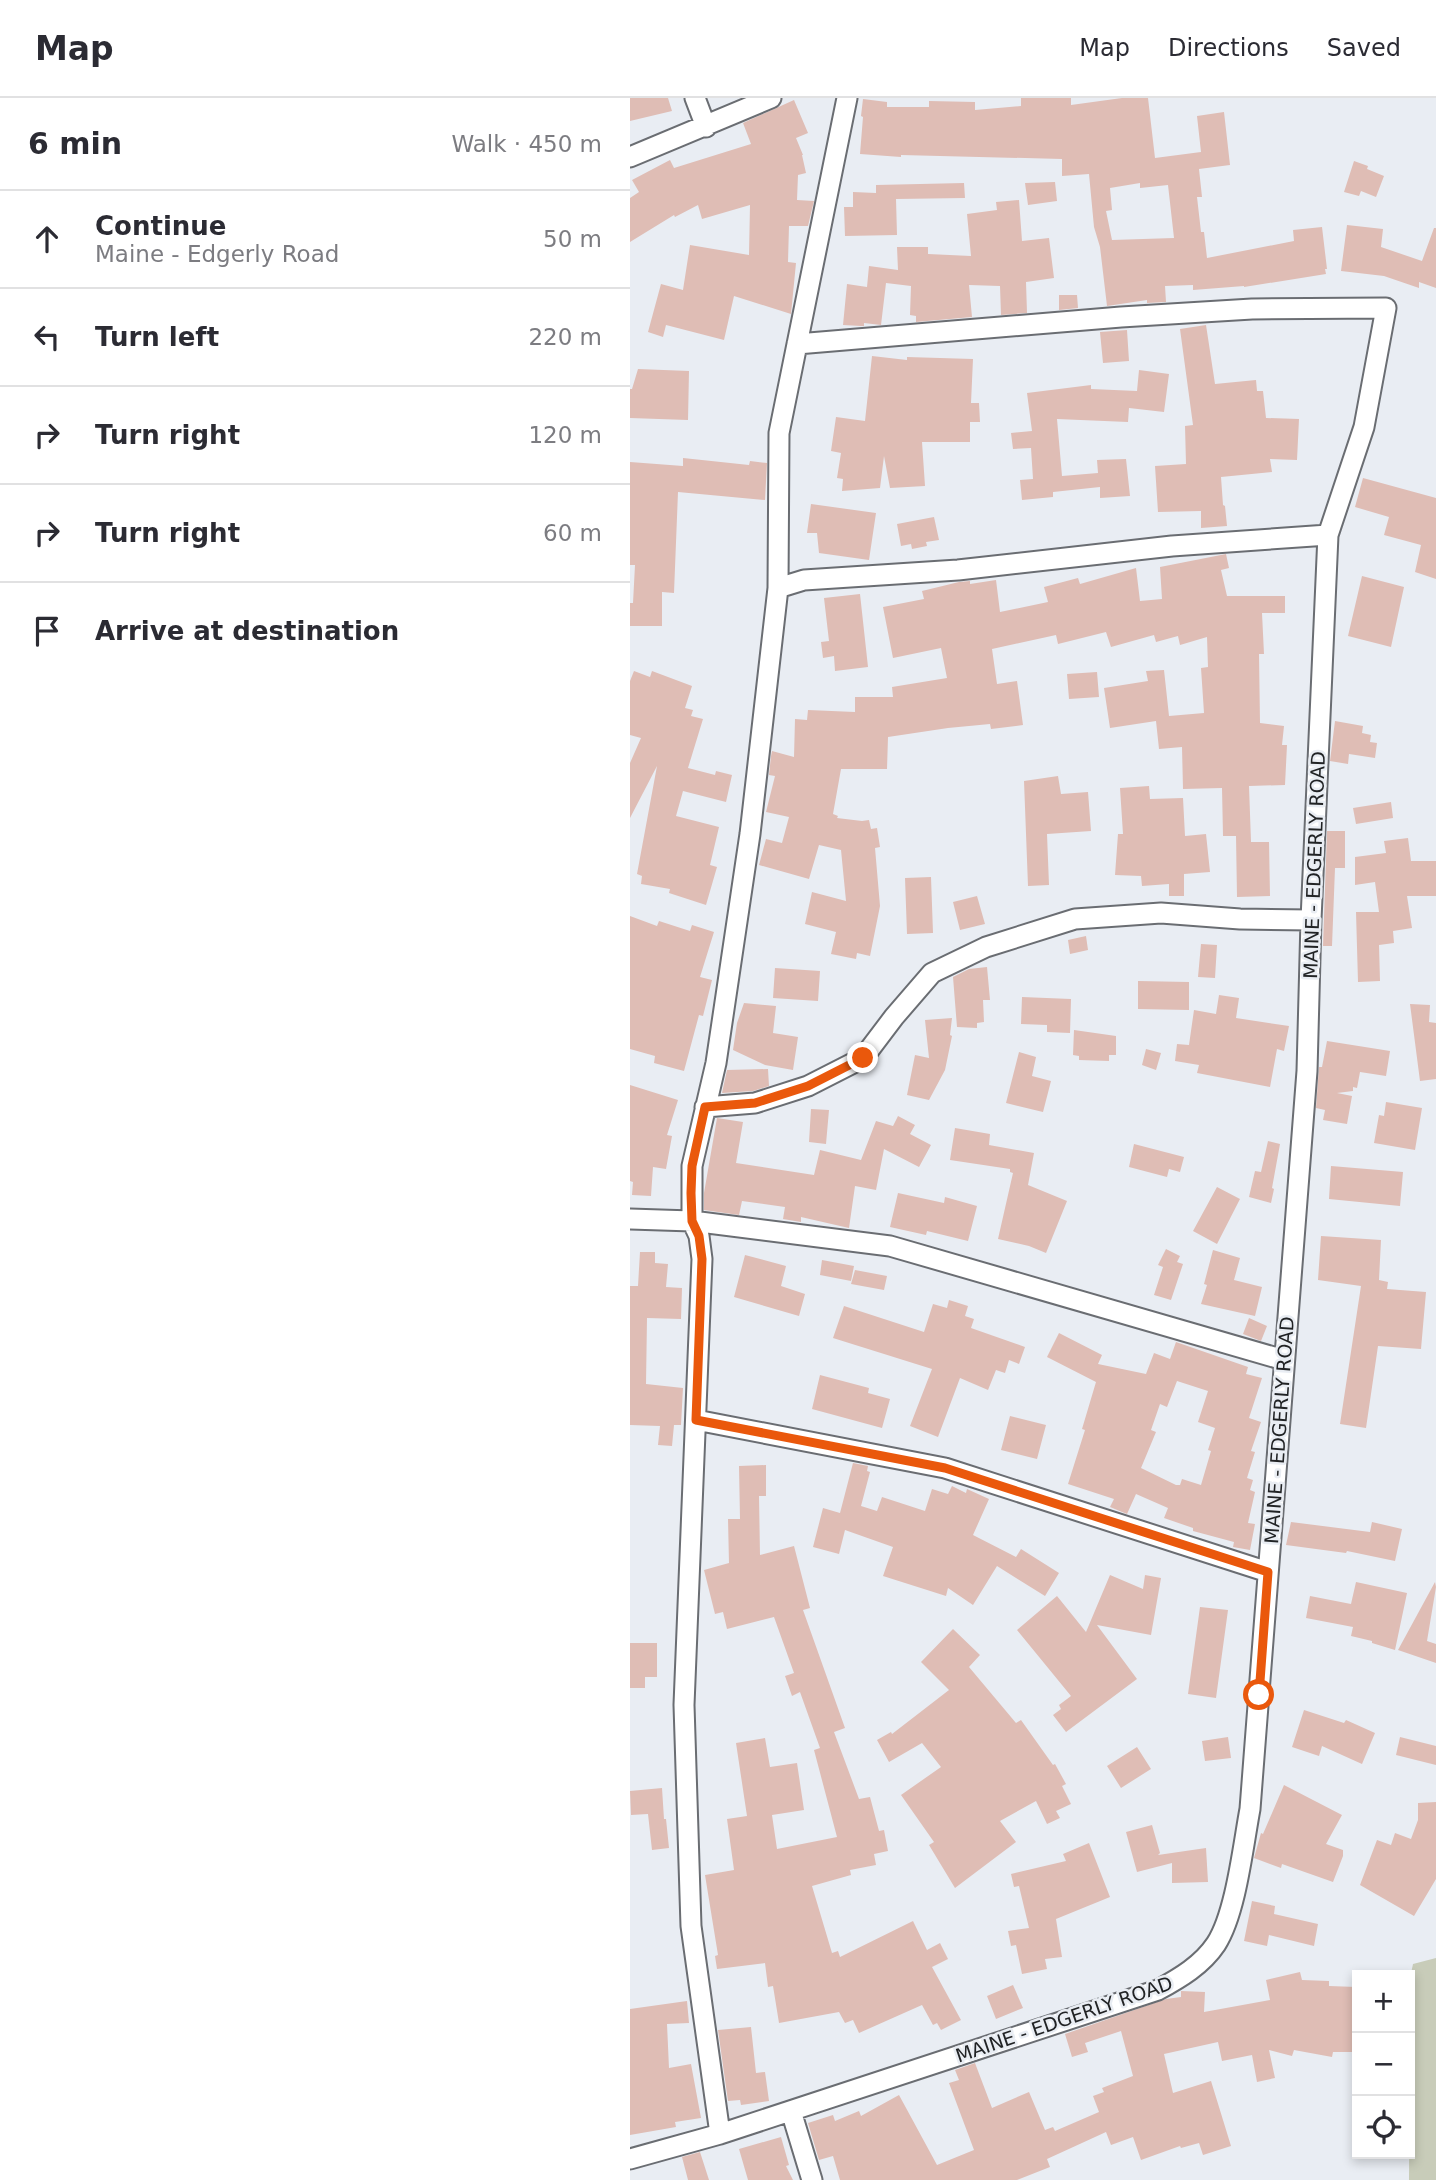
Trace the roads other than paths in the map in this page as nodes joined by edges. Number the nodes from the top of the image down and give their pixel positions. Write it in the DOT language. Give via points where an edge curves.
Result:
graph roads {
  1 [pos="695,98"];
  2 [pos="771,98"];
  3 [pos="847,98"];
  4 [pos="706,127"];
  5 [pos="630,157"];
  6 [pos="797,344"];
  7 [pos="1328,535"];
  8 [pos="778,588"];
  9 [pos="1311,920"];
  10 [pos="705,1107"];
  11 [pos="630,1219"];
  12 [pos="692,1221"];
  13 [pos="1284,1360"];
  14 [pos="696,1420"];
  15 [pos="1268,1572"];
  16 [pos="791,2111"];
  17 [pos="720,2134"];
  18 [pos="630,2159"];
  19 [pos="812,2180"];
  1 -- 4 [label="street"];
  2 -- 4 [label="street"];
  3 -- 6 [label="street"];
  4 -- 5 [label="street"];
  6 -- 7 [label="street, MAINE - EDGERLY ROAD" via="1213,311 1386,308 1364,427"];
  6 -- 8 [label="street" via="779,433"];
  7 -- 8 [label="street" via="804,580"];
  7 -- 9 [label="street, MAINE - EDGERLY ROAD"];
  8 -- 10 [label="street" via="750,834 716,1063"];
  9 -- 10 [label="street" via="1161,913 1074,919 986,947 932,973 863,1058 808,1086 755,1103"];
  9 -- 13 [label="street, MAINE - EDGERLY ROAD" via="1307,1071"];
  10 -- 12 [label="street" via="692,1166"];
  11 -- 12 [label="street"];
  12 -- 13 [label="street" via="890,1246"];
  12 -- 14 [label="street" via="702,1259"];
  13 -- 15 [label="street, MAINE - EDGERLY ROAD"];
  14 -- 15 [label="street" via="945,1468"];
  14 -- 17 [label="street" via="684,1705 690,1913"];
  15 -- 16 [label="street, MAINE - EDGERLY ROAD" via="1250,1809 1228,1920 1216,1945 1197,1965 1158,1990"];
  16 -- 17 [label="street, MAINE - EDGERLY ROAD"];
  16 -- 19 [label="street"];
  17 -- 18 [label="street, MAINE - EDGERLY ROAD"];
}
